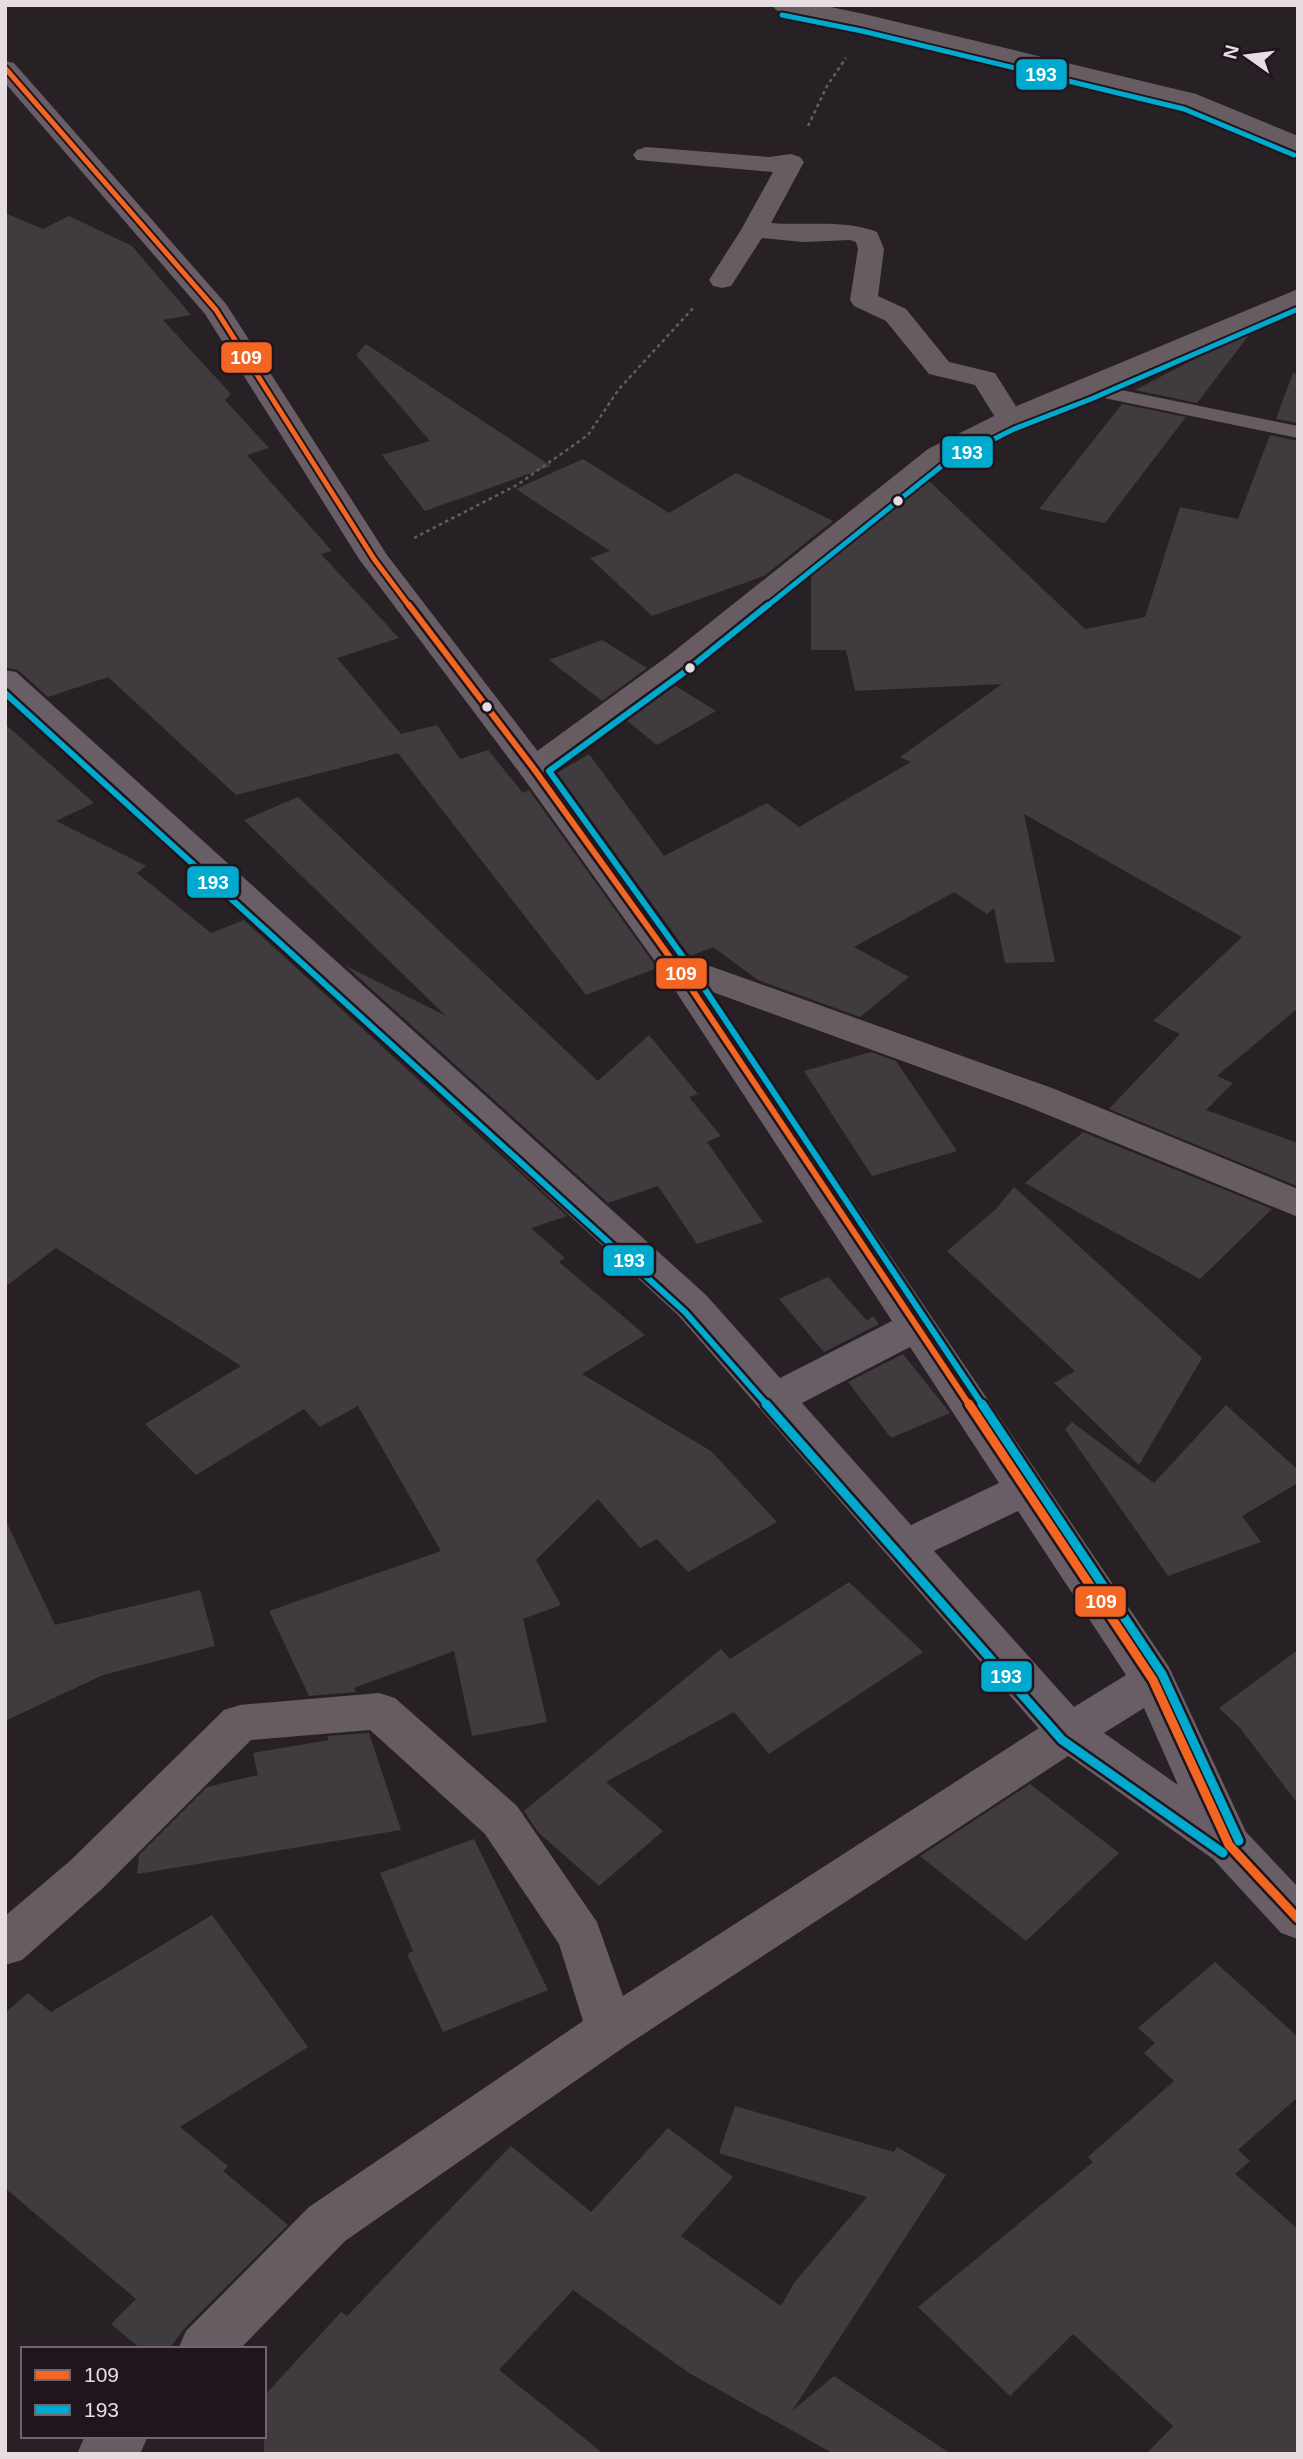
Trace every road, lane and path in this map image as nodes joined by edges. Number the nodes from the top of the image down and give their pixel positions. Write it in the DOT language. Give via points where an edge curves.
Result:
graph roads {
  1 [pos="784,5"];
  2 [pos="847,57"];
  3 [pos="5,68"];
  4 [pos="1298,145"];
  5 [pos="646,155"];
  6 [pos="791,162"];
  7 [pos="754,230"];
  8 [pos="722,280"];
  9 [pos="1298,297"];
  10 [pos="1087,389"];
  11 [pos="1010,419"];
  12 [pos="1298,432"];
  13 [pos="374,559"];
  14 [pos="5,679"];
  15 [pos="534,769"];
  16 [pos="679,970"];
  17 [pos="1298,1205"];
  18 [pos="916,1326"];
  19 [pos="775,1399"];
  20 [pos="1026,1489"];
  21 [pos="905,1546"];
  22 [pos="1153,1680"];
  23 [pos="1069,1732"];
  24 [pos="1229,1845"];
  25 [pos="1298,1919"];
  26 [pos="5,1945"];
  27 [pos="610,2031"];
  28 [pos="206,2347"];
  29 [pos="119,2438"];
  30 [pos="104,2454"];
  1 -- 4 [label="street" via="1187,99"];
  2 -- 6 [label="path" via="827,86"];
  3 -- 13 [label="main road" via="216,310"];
  5 -- 6 [label="street"];
  6 -- 7 [label="street"];
  7 -- 8 [label="street"];
  7 -- 11 [label="street" via="854,232 868,238 871,249 864,300 896,315 939,368 985,379"];
  8 -- 13 [label="path" via="619,389 588,435 517,485"];
  9 -- 10 [label="street"];
  10 -- 11 [label="street"];
  10 -- 12 [label="lane"];
  11 -- 15 [label="street" via="939,455 679,663"];
  13 -- 15 [label="main road"];
  14 -- 19 [label="main road" via="692,1305"];
  15 -- 16 [label="main road"];
  16 -- 17 [label="street" via="1039,1097"];
  16 -- 18 [label="main road"];
  18 -- 19 [label="main road"];
  18 -- 20 [label="main road"];
  19 -- 21 [label="main road"];
  20 -- 21 [label="main road"];
  20 -- 22 [label="main road"];
  21 -- 23 [label="main road"];
  22 -- 23 [label="main road"];
  22 -- 24 [label="main road"];
  23 -- 24 [label="main road"];
  23 -- 27 [label="street"];
  24 -- 25 [label="main road"];
  26 -- 27 [label="street" via="87,1874 240,1723 379,1711 501,1820 580,1936"];
  27 -- 28 [label="street" via="327,2224"];
  29 -- 30 [label="street"];
}
